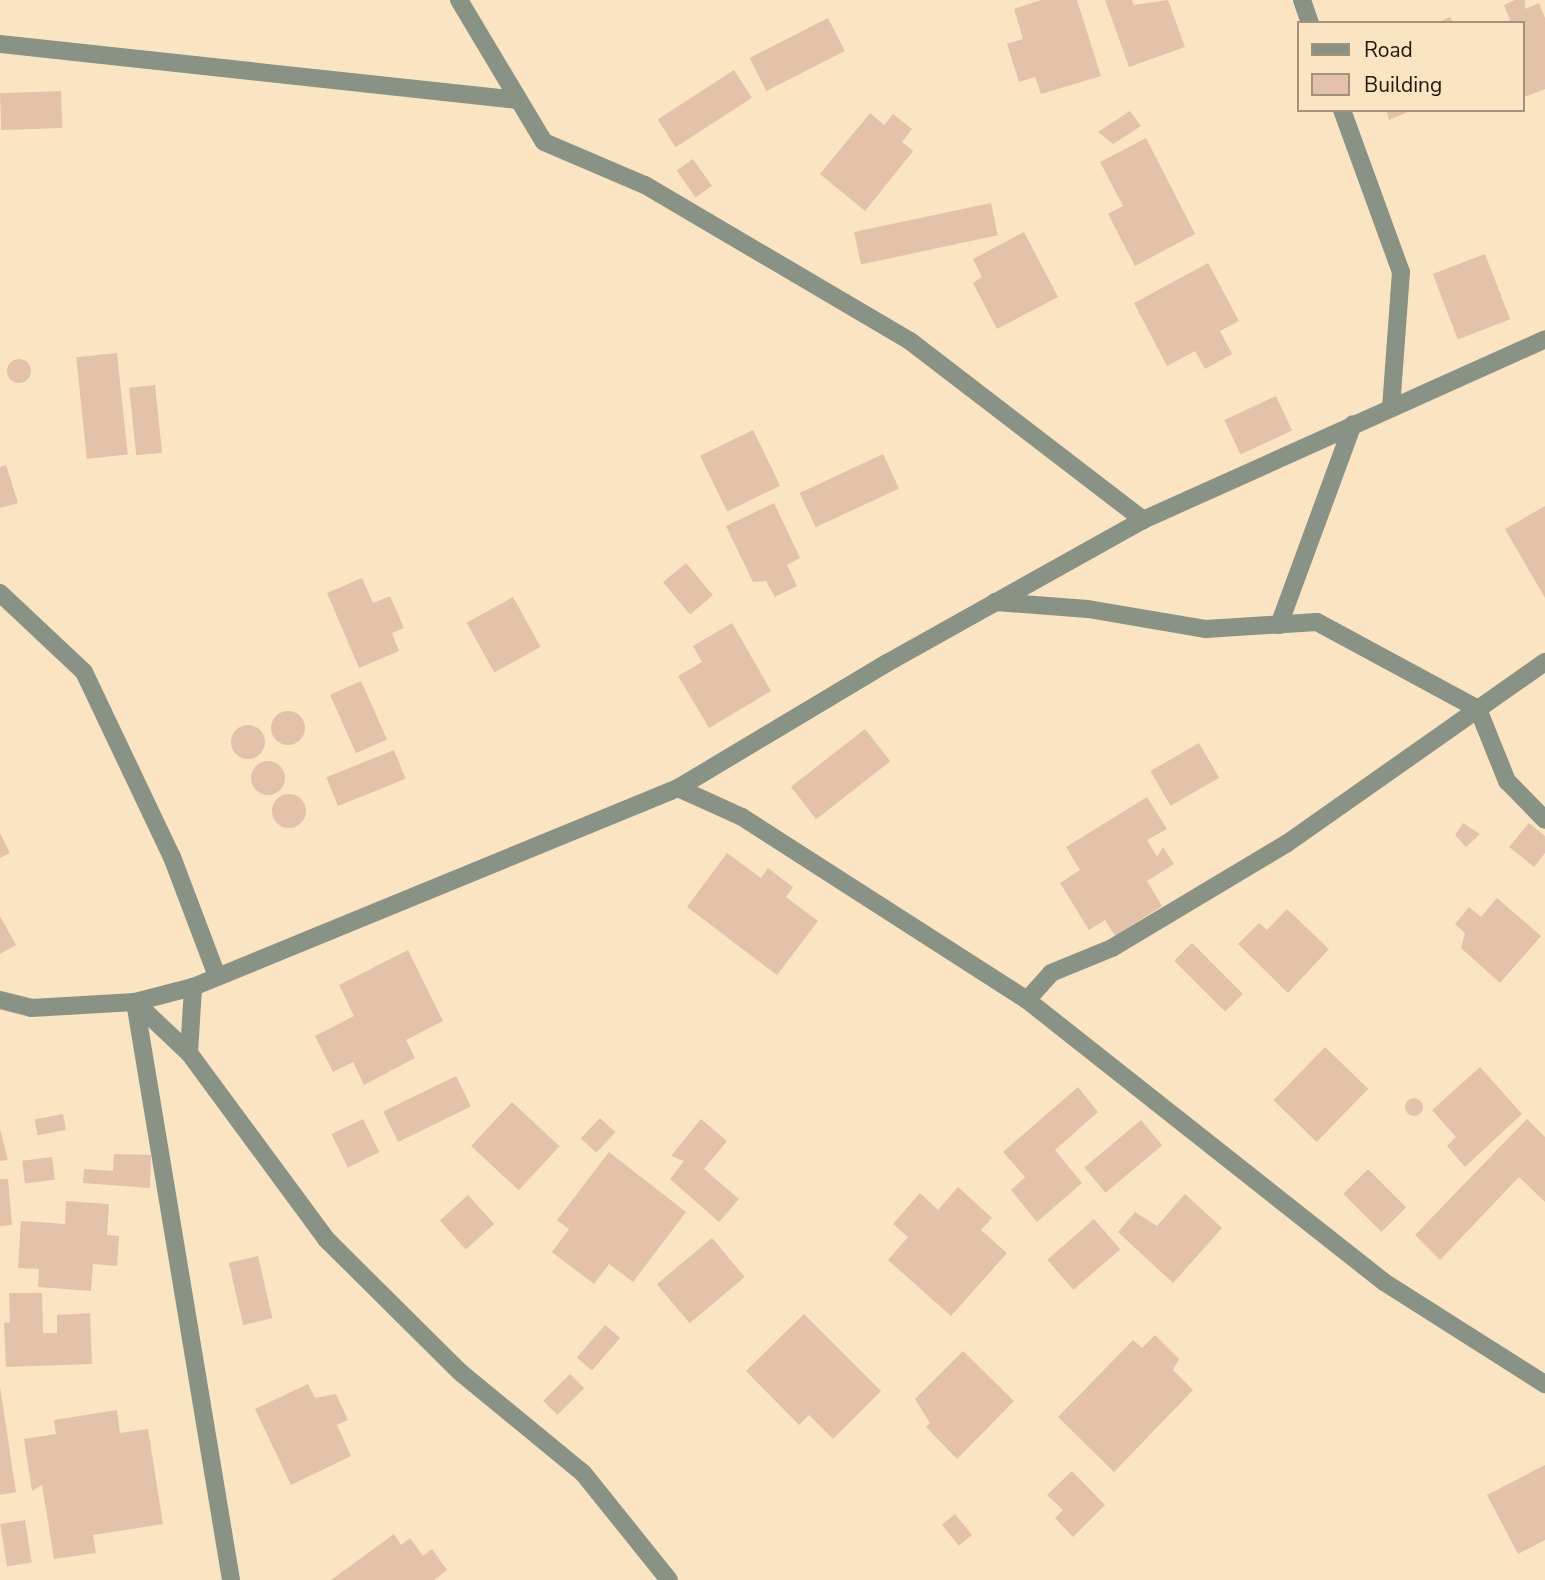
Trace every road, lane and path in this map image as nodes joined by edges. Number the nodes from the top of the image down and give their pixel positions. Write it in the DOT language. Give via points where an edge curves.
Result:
graph roads {
  1 [pos="459,0"];
  2 [pos="1302,0"];
  3 [pos="1309,21"];
  4 [pos="0,44"];
  5 [pos="519,100"];
  6 [pos="1343,112"];
  7 [pos="1545,340"];
  8 [pos="1391,407"];
  9 [pos="1353,424"];
  10 [pos="1143,520"];
  11 [pos="0,593"];
  12 [pos="996,602"];
  13 [pos="1279,625"];
  14 [pos="1545,662"];
  15 [pos="1478,709"];
  16 [pos="678,788"];
  17 [pos="1545,820"];
  18 [pos="218,976"];
  19 [pos="192,987"];
  20 [pos="0,1000"];
  21 [pos="1027,1000"];
  22 [pos="135,1002"];
  23 [pos="189,1053"];
  24 [pos="1545,1384"];
  25 [pos="232,1580"];
  26 [pos="669,1580"];
  1 -- 5 [label="street"];
  2 -- 3 [label="street"];
  4 -- 5 [label="street"];
  5 -- 10 [label="street" via="544,142 645,185 910,341"];
  6 -- 8 [label="street" via="1401,272"];
  7 -- 8 [label="street"];
  8 -- 9 [label="street"];
  9 -- 10 [label="street"];
  9 -- 13 [label="street"];
  10 -- 12 [label="street"];
  11 -- 18 [label="street" via="84,672 172,857"];
  12 -- 13 [label="street" via="1088,609 1206,629"];
  12 -- 16 [label="street"];
  13 -- 15 [label="street" via="1317,622"];
  14 -- 15 [label="street"];
  15 -- 17 [label="street" via="1507,781"];
  15 -- 21 [label="street" via="1286,844 1112,947 1051,973"];
  16 -- 18 [label="street"];
  16 -- 21 [label="street" via="742,817"];
  18 -- 19 [label="street"];
  19 -- 22 [label="street"];
  19 -- 23 [label="street"];
  20 -- 22 [label="street" via="31,1008"];
  21 -- 24 [label="street" via="1384,1282"];
  22 -- 23 [label="street"];
  22 -- 25 [label="street"];
  23 -- 26 [label="street" via="326,1239 460,1372 583,1473"];
}
